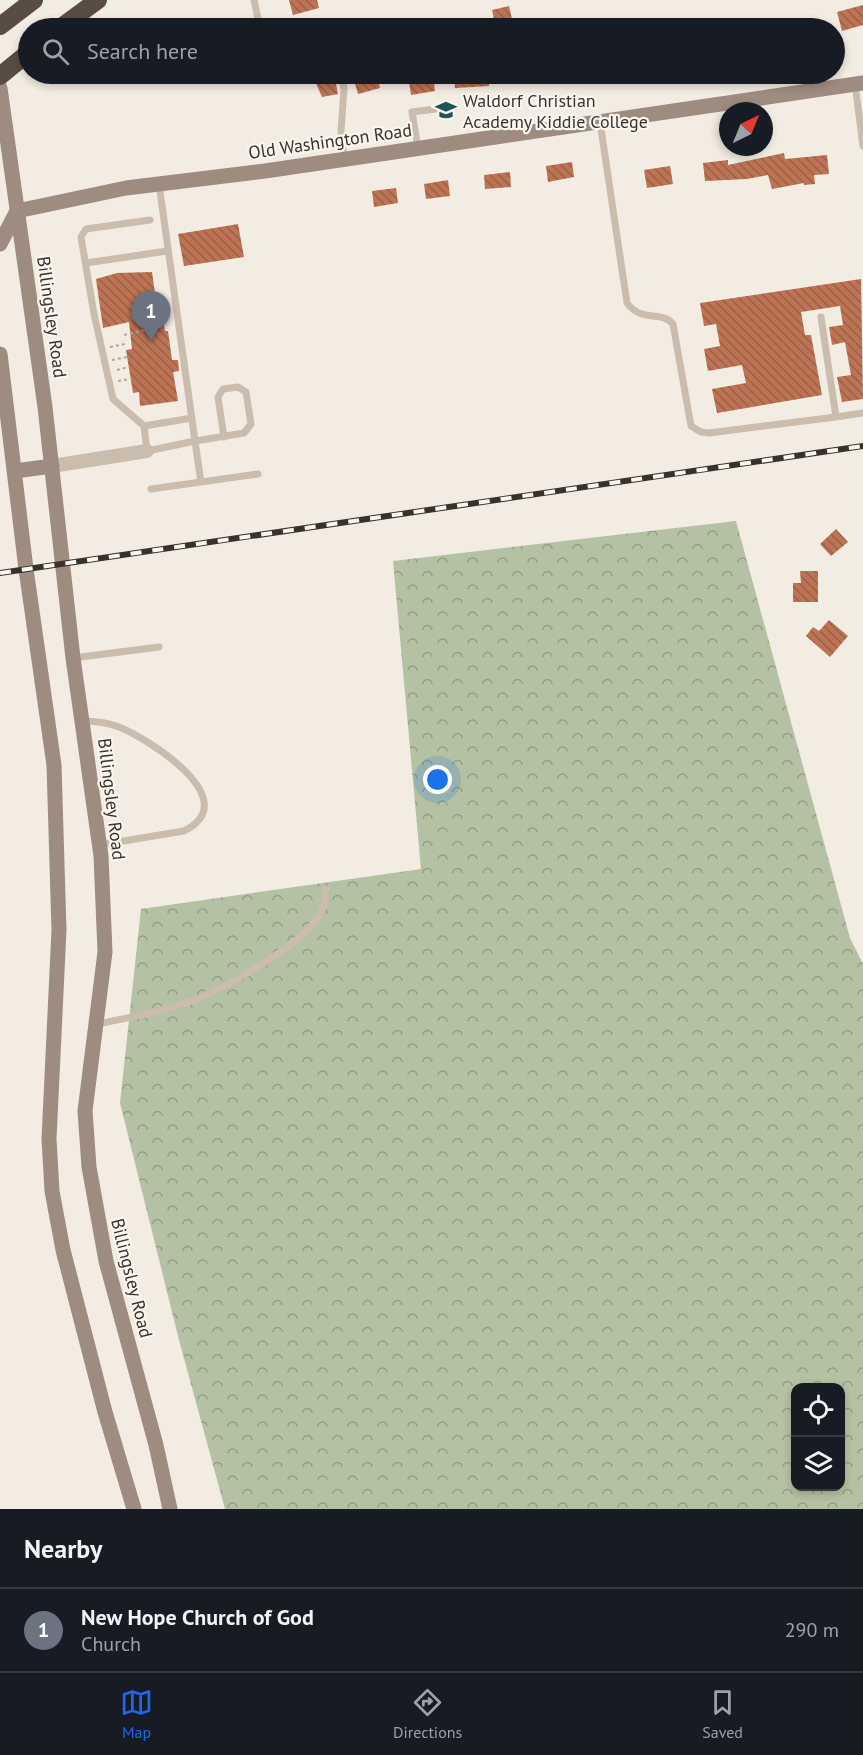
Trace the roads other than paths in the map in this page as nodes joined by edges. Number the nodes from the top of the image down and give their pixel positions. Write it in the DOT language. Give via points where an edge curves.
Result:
graph roads {
  1 [pos="34,0"];
  2 [pos="98,0"];
  3 [pos="254,0"];
  4 [pos="74,18"];
  5 [pos="258,18"];
  6 [pos="0,26"];
  7 [pos="18,61"];
  8 [pos="0,76"];
  9 [pos="343,84"];
  10 [pos="859,84"];
  11 [pos="0,88"];
  12 [pos="443,108"];
  13 [pos="600,122"];
  14 [pos="863,146"];
  15 [pos="418,148"];
  16 [pos="344,159"];
  17 [pos="159,184"];
  18 [pos="17,211"];
  19 [pos="150,220"];
  20 [pos="0,244"];
  21 [pos="167,251"];
  22 [pos="86,263"];
  23 [pos="821,317"];
  24 [pos="0,354"];
  25 [pos="1,371"];
  26 [pos="863,413"];
  27 [pos="836,417"];
  28 [pos="192,418"];
  29 [pos="144,426"];
  30 [pos="224,436"];
  31 [pos="195,441"];
  32 [pos="147,451"];
  33 [pos="52,466"];
  34 [pos="15,471"];
  35 [pos="258,474"];
  36 [pos="201,482"];
  37 [pos="151,489"];
  38 [pos="159,647"];
  39 [pos="73,658"];
  40 [pos="82,721"];
  41 [pos="99,845"];
  42 [pos="326,889"];
  43 [pos="97,1024"];
  44 [pos="134,1509"];
  45 [pos="170,1509"];
  1 -- 6 [label="highway"];
  2 -- 4 [label="highway"];
  3 -- 5 [label="lane"];
  7 -- 8 [label="highway"];
  9 -- 16 [label="lane"];
  10 -- 13 [label="main road, Old Washington Road"];
  10 -- 14 [label="lane"];
  11 -- 18 [label="main road, Billingsley Road"];
  12 -- 15 [label="lane" via="412,112"];
  13 -- 15 [label="main road, Old Washington Road"];
  13 -- 27 [label="lane" via="627,303 638,314 669,319 673,324 691,426 709,433"];
  15 -- 16 [label="main road, Old Washington Road"];
  16 -- 17 [label="main road, Old Washington Road"];
  17 -- 18 [label="main road, Old Washington Road" via="48,202"];
  17 -- 21 [label="lane"];
  18 -- 20 [label="main road"];
  18 -- 33 [label="main road, Billingsley Road"];
  19 -- 22 [label="lane" via="86,230 81,237"];
  21 -- 22 [label="lane"];
  21 -- 28 [label="lane"];
  22 -- 29 [label="lane" via="101,348 116,404"];
  23 -- 27 [label="lane"];
  24 -- 25 [label="main road"];
  25 -- 34 [label="main road"];
  26 -- 27 [label="lane"];
  28 -- 29 [label="lane"];
  28 -- 31 [label="lane"];
  29 -- 32 [label="lane"];
  30 -- 30 [label="lane" via="218,397 223,389 238,387 246,392 251,424 244,433"];
  30 -- 31 [label="lane"];
  31 -- 32 [label="lane"];
  31 -- 36 [label="lane"];
  32 -- 33 [label="street"];
  33 -- 34 [label="main road"];
  33 -- 39 [label="main road, Billingsley Road"];
  34 -- 44 [label="main road" via="54,765 58,841 59,930 49,1139 52,1191 66,1261"];
  35 -- 36 [label="lane"];
  36 -- 37 [label="lane"];
  38 -- 39 [label="lane"];
  39 -- 40 [label="main road, Billingsley Road"];
  40 -- 41 [label="main road, Billingsley Road"];
  40 -- 41 [label="lane" via="102,721 140,737 196,780 202,795 200,817 193,827"];
  41 -- 43 [label="main road, Billingsley Road" via="105,952"];
  42 -- 43 [label="lane" via="321,911 308,931 253,969 188,1002"];
  43 -- 45 [label="main road, Billingsley Road" via="85,1111 94,1200"];
}
